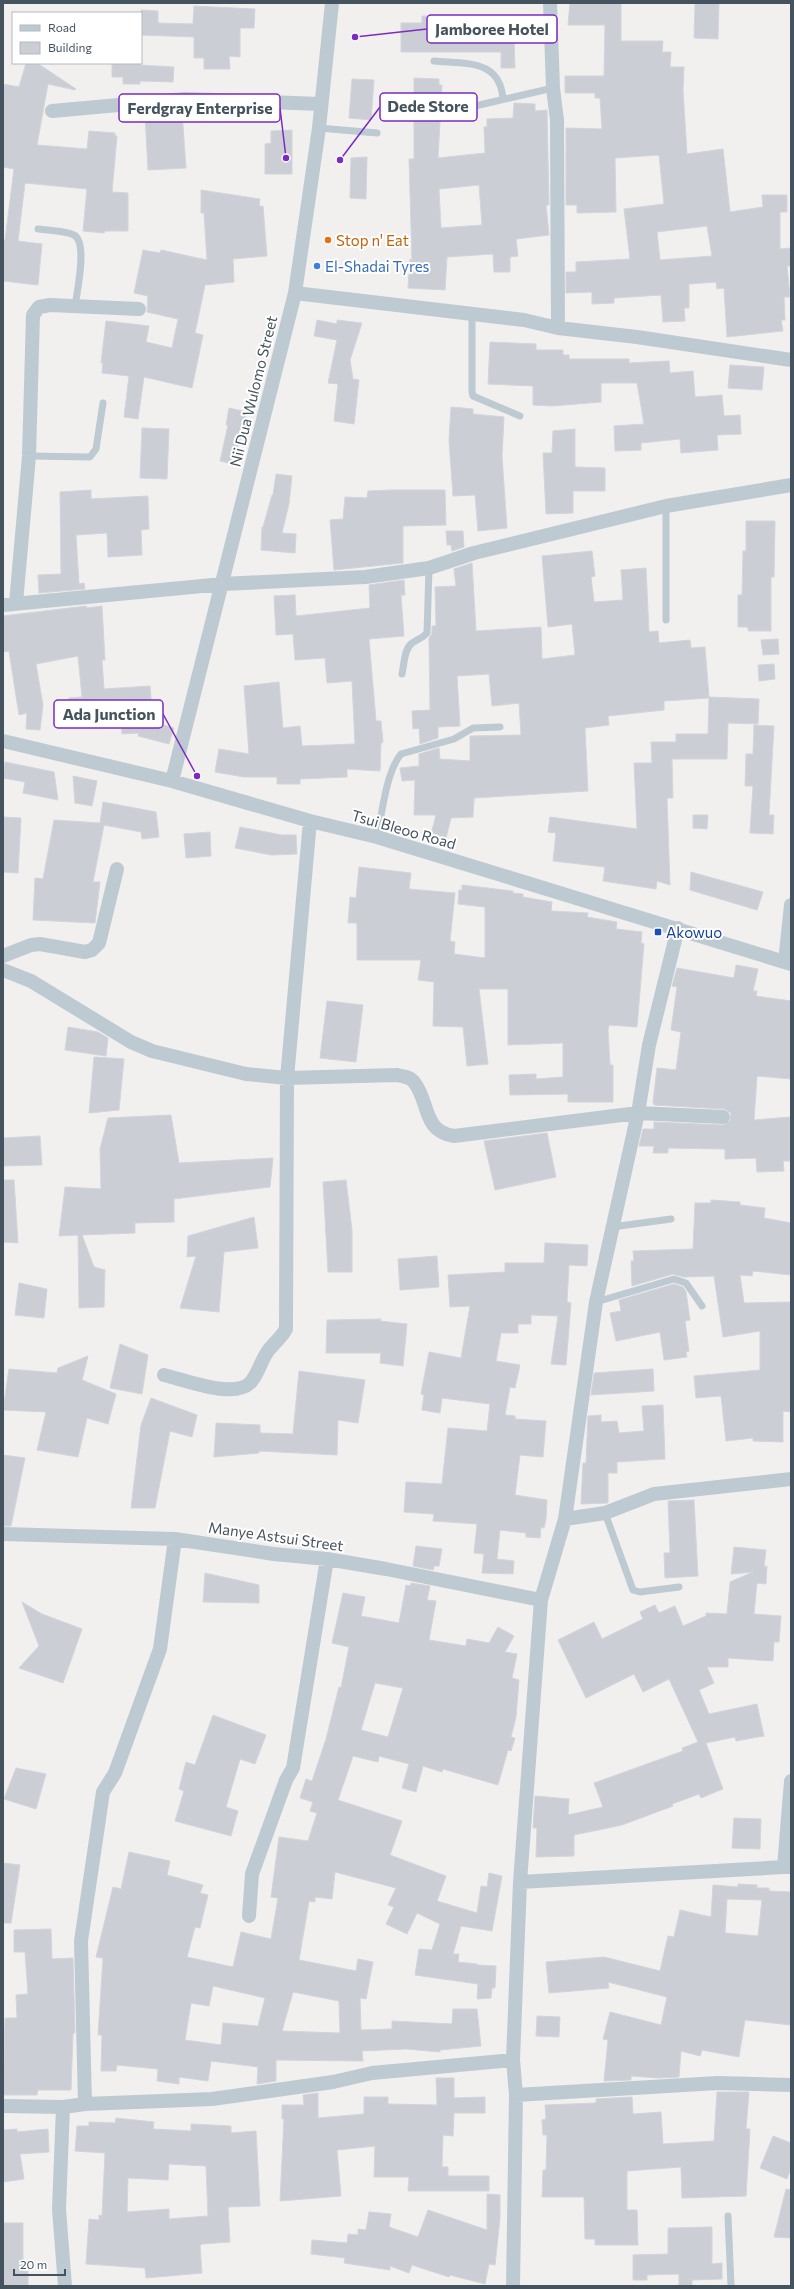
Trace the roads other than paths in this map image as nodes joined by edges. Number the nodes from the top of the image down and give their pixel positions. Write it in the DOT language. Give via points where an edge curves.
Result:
graph roads {
  1 [pos="332,3"];
  2 [pos="550,3"];
  3 [pos="434,61"];
  4 [pos="553,88"];
  5 [pos="503,99"];
  6 [pos="321,104"];
  7 [pos="52,111"];
  8 [pos="449,112"];
  9 [pos="319,128"];
  10 [pos="377,133"];
  11 [pos="38,229"];
  12 [pos="295,293"];
  13 [pos="76,306"];
  14 [pos="139,309"];
  15 [pos="472,314"];
  16 [pos="558,328"];
  17 [pos="791,360"];
  18 [pos="103,403"];
  19 [pos="520,416"];
  20 [pos="30,456"];
  21 [pos="791,485"];
  22 [pos="666,506"];
  23 [pos="429,568"];
  24 [pos="223,584"];
  25 [pos="9,604"];
  26 [pos="666,620"];
  27 [pos="402,674"];
  28 [pos="500,727"];
  29 [pos="3,741"];
  30 [pos="172,781"];
  31 [pos="310,821"];
  32 [pos="377,837"];
  33 [pos="117,869"];
  34 [pos="791,905"];
  35 [pos="678,928"];
  36 [pos="3,956"];
  37 [pos="788,963"];
  38 [pos="3,970"];
  39 [pos="287,1078"];
  40 [pos="638,1113"];
  41 [pos="723,1117"];
  42 [pos="671,1220"];
  43 [pos="612,1227"];
  44 [pos="596,1302"];
  45 [pos="702,1306"];
  46 [pos="164,1375"];
  47 [pos="791,1479"];
  48 [pos="605,1513"];
  49 [pos="565,1519"];
  50 [pos="3,1534"];
  51 [pos="175,1539"];
  52 [pos="327,1559"];
  53 [pos="679,1587"];
  54 [pos="541,1600"];
  55 [pos="791,1781"];
  56 [pos="787,1867"];
  57 [pos="520,1882"];
  58 [pos="249,1916"];
  59 [pos="513,2060"];
  60 [pos="791,2085"];
  61 [pos="516,2096"];
  62 [pos="85,2104"];
  63 [pos="3,2106"];
  64 [pos="63,2107"];
  65 [pos="728,2216"];
  66 [pos="65,2286"];
  67 [pos="513,2286"];
  68 [pos="730,2286"];
  1 -- 6 [label="street, Nii Dua Wulomo Street"];
  2 -- 4 [label="street"];
  3 -- 5 [label="lane" via="480,65 492,72 502,86"];
  4 -- 5 [label="lane"];
  4 -- 16 [label="street" via="557,120"];
  5 -- 8 [label="lane"];
  6 -- 7 [label="street" via="185,99"];
  6 -- 9 [label="street, Nii Dua Wulomo Street"];
  9 -- 10 [label="lane"];
  9 -- 12 [label="street, Nii Dua Wulomo Street"];
  11 -- 13 [label="lane" via="74,234 79,239 82,249"];
  12 -- 15 [label="street"];
  12 -- 24 [label="street, Nii Dua Wulomo Street"];
  13 -- 14 [label="street"];
  13 -- 20 [label="street" via="39,307 33,315"];
  15 -- 16 [label="street" via="524,320"];
  15 -- 19 [label="lane" via="473,396"];
  16 -- 17 [label="street"];
  18 -- 20 [label="lane" via="96,449 90,457"];
  20 -- 25 [label="street"];
  21 -- 22 [label="street"];
  22 -- 23 [label="street" via="474,553"];
  22 -- 26 [label="lane"];
  23 -- 24 [label="street" via="364,577"];
  23 -- 27 [label="lane" via="427,633 409,646"];
  24 -- 25 [label="street"];
  24 -- 30 [label="street, Nii Dua Wulomo Street"];
  28 -- 32 [label="lane" via="473,728 454,739 401,754 392,771"];
  29 -- 30 [label="street, Tsui Bleoo Road"];
  30 -- 31 [label="street, Tsui Bleoo Road"];
  31 -- 32 [label="street, Tsui Bleoo Road"];
  31 -- 39 [label="street"];
  32 -- 35 [label="street, Tsui Bleoo Road"];
  33 -- 36 [label="street" via="99,943 92,950 85,952 40,944"];
  34 -- 37 [label="street"];
  35 -- 37 [label="street, Tsui Bleoo Road"];
  35 -- 40 [label="street" via="649,1045"];
  38 -- 39 [label="street" via="31,980 131,1042 152,1051 246,1074"];
  39 -- 40 [label="street" via="397,1075 407,1077 414,1081 434,1127 443,1134 454,1136"];
  39 -- 46 [label="street" via="286,1329 280,1340 269,1350 251,1382 243,1388 231,1391"];
  40 -- 41 [label="street"];
  40 -- 43 [label="street"];
  42 -- 43 [label="lane"];
  43 -- 44 [label="street"];
  44 -- 45 [label="lane" via="674,1279 686,1283"];
  44 -- 49 [label="street"];
  47 -- 48 [label="street" via="654,1494"];
  48 -- 49 [label="street"];
  48 -- 53 [label="lane" via="633,1590 640,1592"];
  49 -- 54 [label="street"];
  50 -- 51 [label="street, Manye Astsui Street"];
  51 -- 52 [label="street, Manye Astsui Street"];
  51 -- 62 [label="street" via="160,1649 115,1773 103,1792 81,1941"];
  52 -- 54 [label="street, Manye Astsui Street" via="386,1568"];
  52 -- 58 [label="street" via="293,1768 264,1835 252,1874"];
  54 -- 57 [label="street"];
  55 -- 56 [label="street"];
  56 -- 57 [label="street"];
  57 -- 59 [label="street"];
  59 -- 61 [label="street"];
  59 -- 62 [label="street" via="372,2073 333,2082 212,2099"];
  60 -- 61 [label="street" via="718,2083"];
  61 -- 67 [label="street"];
  62 -- 64 [label="street"];
  63 -- 64 [label="street"];
  64 -- 66 [label="street" via="59,2209"];
  65 -- 68 [label="lane"];
}
